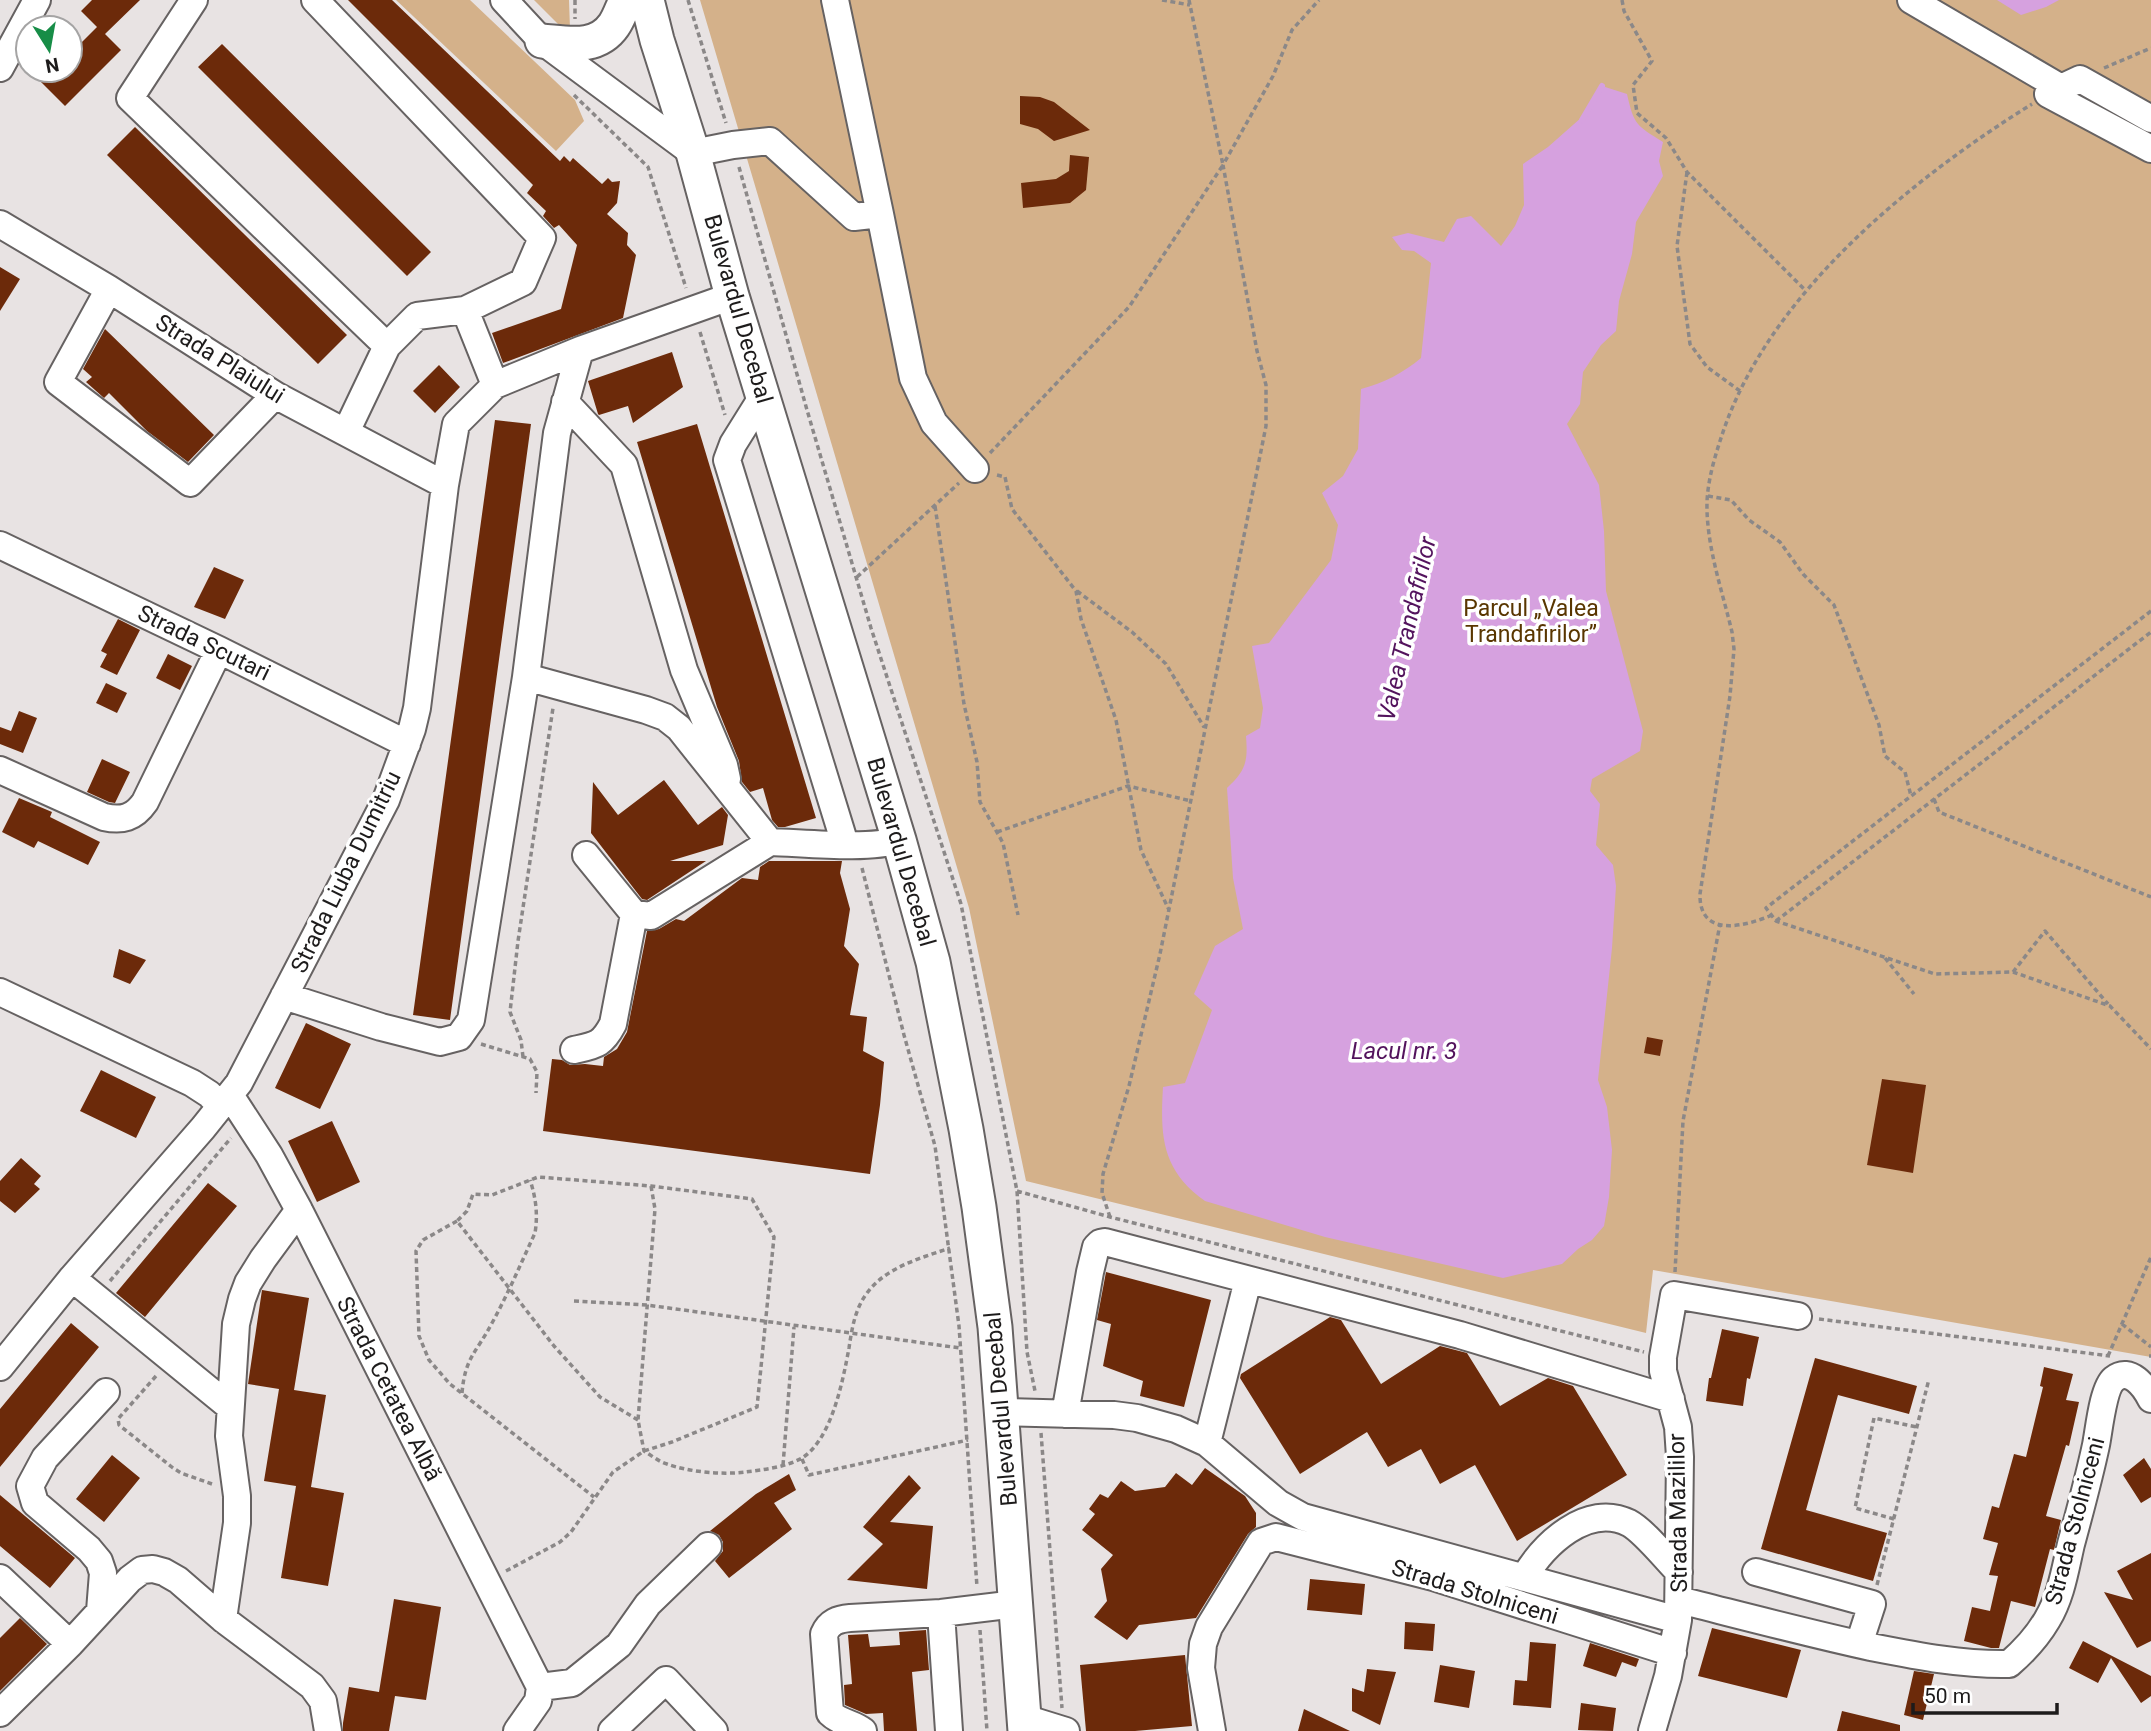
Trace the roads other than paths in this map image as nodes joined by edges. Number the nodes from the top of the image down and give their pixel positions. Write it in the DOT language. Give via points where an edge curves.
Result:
graph roads {
  1 [pos="37,0"];
  2 [pos="194,0"];
  3 [pos="315,0"];
  4 [pos="504,0"];
  5 [pos="626,0"];
  6 [pos="647,0"];
  7 [pos="835,0"];
  8 [pos="1911,0"];
  9 [pos="542,41"];
  10 [pos="0,68"];
  11 [pos="2063,87"];
  12 [pos="2151,118"];
  13 [pos="2151,149"];
  14 [pos="693,153"];
  15 [pos="880,214"];
  16 [pos="0,224"];
  17 [pos="109,289"];
  18 [pos="733,296"];
  19 [pos="465,310"];
  20 [pos="387,346"];
  21 [pos="580,350"];
  22 [pos="495,385"];
  23 [pos="275,395"];
  24 [pos="763,396"];
  25 [pos="565,402"];
  26 [pos="346,432"];
  27 [pos="975,469"];
  28 [pos="445,485"];
  29 [pos="0,545"];
  30 [pos="219,650"];
  31 [pos="526,677"];
  32 [pos="407,744"];
  33 [pos="0,770"];
  34 [pos="729,791"];
  35 [pos="899,839"];
  36 [pos="770,842"];
  37 [pos="845,845"];
  38 [pos="586,855"];
  39 [pos="634,914"];
  40 [pos="0,992"];
  41 [pos="284,996"];
  42 [pos="574,1050"];
  43 [pos="225,1100"];
  44 [pos="299,1210"];
  45 [pos="72,1278"];
  46 [pos="1248,1280"];
  47 [pos="1798,1316"];
  48 [pos="0,1367"];
  49 [pos="106,1392"];
  50 [pos="1671,1399"];
  51 [pos="2151,1399"];
  52 [pos="230,1407"];
  53 [pos="1002,1412"];
  54 [pos="1065,1414"];
  55 [pos="1207,1443"];
  56 [pos="708,1546"];
  57 [pos="1679,1572"];
  58 [pos="1756,1572"];
  59 [pos="0,1578"];
  60 [pos="1524,1578"];
  61 [pos="1016,1604"];
  62 [pos="1679,1610"];
  63 [pos="100,1611"];
  64 [pos="941,1613"];
  65 [pos="223,1619"];
  66 [pos="70,1644"];
  67 [pos="1859,1644"];
  68 [pos="1673,1653"];
  69 [pos="540,1687"];
  70 [pos="0,1713"];
  71 [pos="640,1722"];
  72 [pos="1025,1725"];
  73 [pos="328,1731"];
  74 [pos="517,1731"];
  75 [pos="612,1731"];
  76 [pos="713,1731"];
  77 [pos="863,1731"];
  78 [pos="949,1731"];
  79 [pos="1066,1731"];
  80 [pos="1212,1731"];
  81 [pos="1652,1731"];
  1 -- 10 [label="street"];
  2 -- 20 [label="street" via="130,98"];
  3 -- 19 [label="street" via="542,238 523,282"];
  4 -- 9 [label="street"];
  5 -- 9 [label="main road" via="615,25 602,38 583,44"];
  6 -- 14 [label="main road, Bulevardul Decebal"];
  7 -- 15 [label="street"];
  8 -- 11 [label="street"];
  9 -- 14 [label="street"];
  11 -- 12 [label="street"];
  11 -- 13 [label="street"];
  14 -- 15 [label="street" via="770,141 854,217"];
  14 -- 18 [label="main road, Bulevardul Decebal"];
  15 -- 27 [label="street" via="913,378 934,423"];
  16 -- 17 [label="street, Strada Plaiului"];
  17 -- 23 [label="street, Strada Plaiului"];
  17 -- 23 [label="street" via="58,382 190,483"];
  18 -- 21 [label="street, Strada Liuba Dumitriu"];
  18 -- 24 [label="main road, Bulevardul Decebal"];
  19 -- 20 [label="street" via="417,316"];
  19 -- 22 [label="street"];
  20 -- 26 [label="street"];
  21 -- 22 [label="street, Strada Liuba Dumitriu"];
  21 -- 25 [label="street"];
  22 -- 28 [label="street, Strada Liuba Dumitriu" via="456,424"];
  23 -- 26 [label="street, Strada Plaiului"];
  24 -- 35 [label="main road, Bulevardul Decebal"];
  24 -- 37 [label="street" via="727,460"];
  25 -- 31 [label="street" via="556,433"];
  25 -- 34 [label="street" via="624,465 684,670 724,765"];
  26 -- 28 [label="street, Strada Plaiului"];
  28 -- 32 [label="street, Strada Liuba Dumitriu" via="422,672"];
  29 -- 30 [label="street, Strada Scutari"];
  30 -- 32 [label="street, Strada Scutari"];
  30 -- 33 [label="street" via="145,802 132,816 103,817"];
  31 -- 34 [label="street" via="664,717 679,728"];
  31 -- 41 [label="street" via="471,1020 459,1037 440,1042"];
  32 -- 41 [label="street, Strada Liuba Dumitriu" via="386,800"];
  34 -- 36 [label="street"];
  35 -- 37 [label="street" via="888,844"];
  35 -- 53 [label="main road, Bulevardul Decebal" via="933,962 966,1129 995,1327"];
  36 -- 37 [label="street"];
  36 -- 39 [label="street" via="650,916"];
  38 -- 39 [label="street"];
  39 -- 42 [label="street" via="613,1024 600,1044"];
  40 -- 43 [label="street, Strada Cetatea Albă"];
  41 -- 43 [label="street, Strada Liuba Dumitriu" via="239,1083"];
  43 -- 44 [label="street, Strada Cetatea Albă" via="246,1120"];
  43 -- 45 [label="street, Strada Liuba Dumitriu"];
  44 -- 52 [label="street" via="262,1259 242,1299"];
  44 -- 69 [label="street, Strada Cetatea Albă"];
  45 -- 48 [label="street, Strada Liuba Dumitriu"];
  45 -- 52 [label="street"];
  46 -- 50 [label="street" via="1460,1335"];
  46 -- 54 [label="street" via="1100,1243 1090,1272"];
  46 -- 55 [label="street"];
  47 -- 50 [label="street, Strada Mazililor" via="1674,1295 1663,1357"];
  49 -- 63 [label="street" via="45,1458 30,1486 35,1503 99,1561 103,1573"];
  50 -- 57 [label="street, Strada Mazililor" via="1681,1457"];
  51 -- 67 [label="street, Strada Stolniceni" via="2125,1367 2112,1380 2058,1599 2024,1651 2008,1664 1990,1665"];
  52 -- 65 [label="street" via="237,1523"];
  53 -- 54 [label="street, Strada Stolniceni"];
  53 -- 61 [label="main road, Bulevardul Decebal"];
  54 -- 55 [label="street, Strada Stolniceni" via="1137,1418"];
  55 -- 60 [label="street, Strada Stolniceni" via="1278,1503 1303,1517"];
  56 -- 69 [label="street" via="648,1604 619,1645 572,1683"];
  57 -- 60 [label="street" via="1635,1528 1606,1518 1581,1523 1560,1536"];
  57 -- 62 [label="street, Strada Mazililor"];
  58 -- 67 [label="street" via="1872,1604"];
  59 -- 66 [label="street"];
  60 -- 62 [label="street, Strada Stolniceni"];
  61 -- 64 [label="street"];
  61 -- 72 [label="main road, Bulevardul Decebal"];
  62 -- 67 [label="street, Strada Stolniceni"];
  62 -- 68 [label="street, Strada Mazililor"];
  63 -- 65 [label="street" via="130,1579 153,1569 178,1580"];
  63 -- 66 [label="street"];
  64 -- 77 [label="street" via="839,1619 827,1627 830,1713"];
  64 -- 78 [label="street"];
  65 -- 73 [label="street" via="312,1686 323,1701"];
  66 -- 70 [label="street"];
  68 -- 80 [label="street, Strada Stolniceni" via="1433,1577 1276,1537 1261,1542 1203,1644"];
  68 -- 81 [label="street, Strada Mazililor"];
  69 -- 74 [label="street" via="538,1701"];
  71 -- 75 [label="street"];
  71 -- 76 [label="street" via="666,1680"];
  72 -- 79 [label="street"];
}
